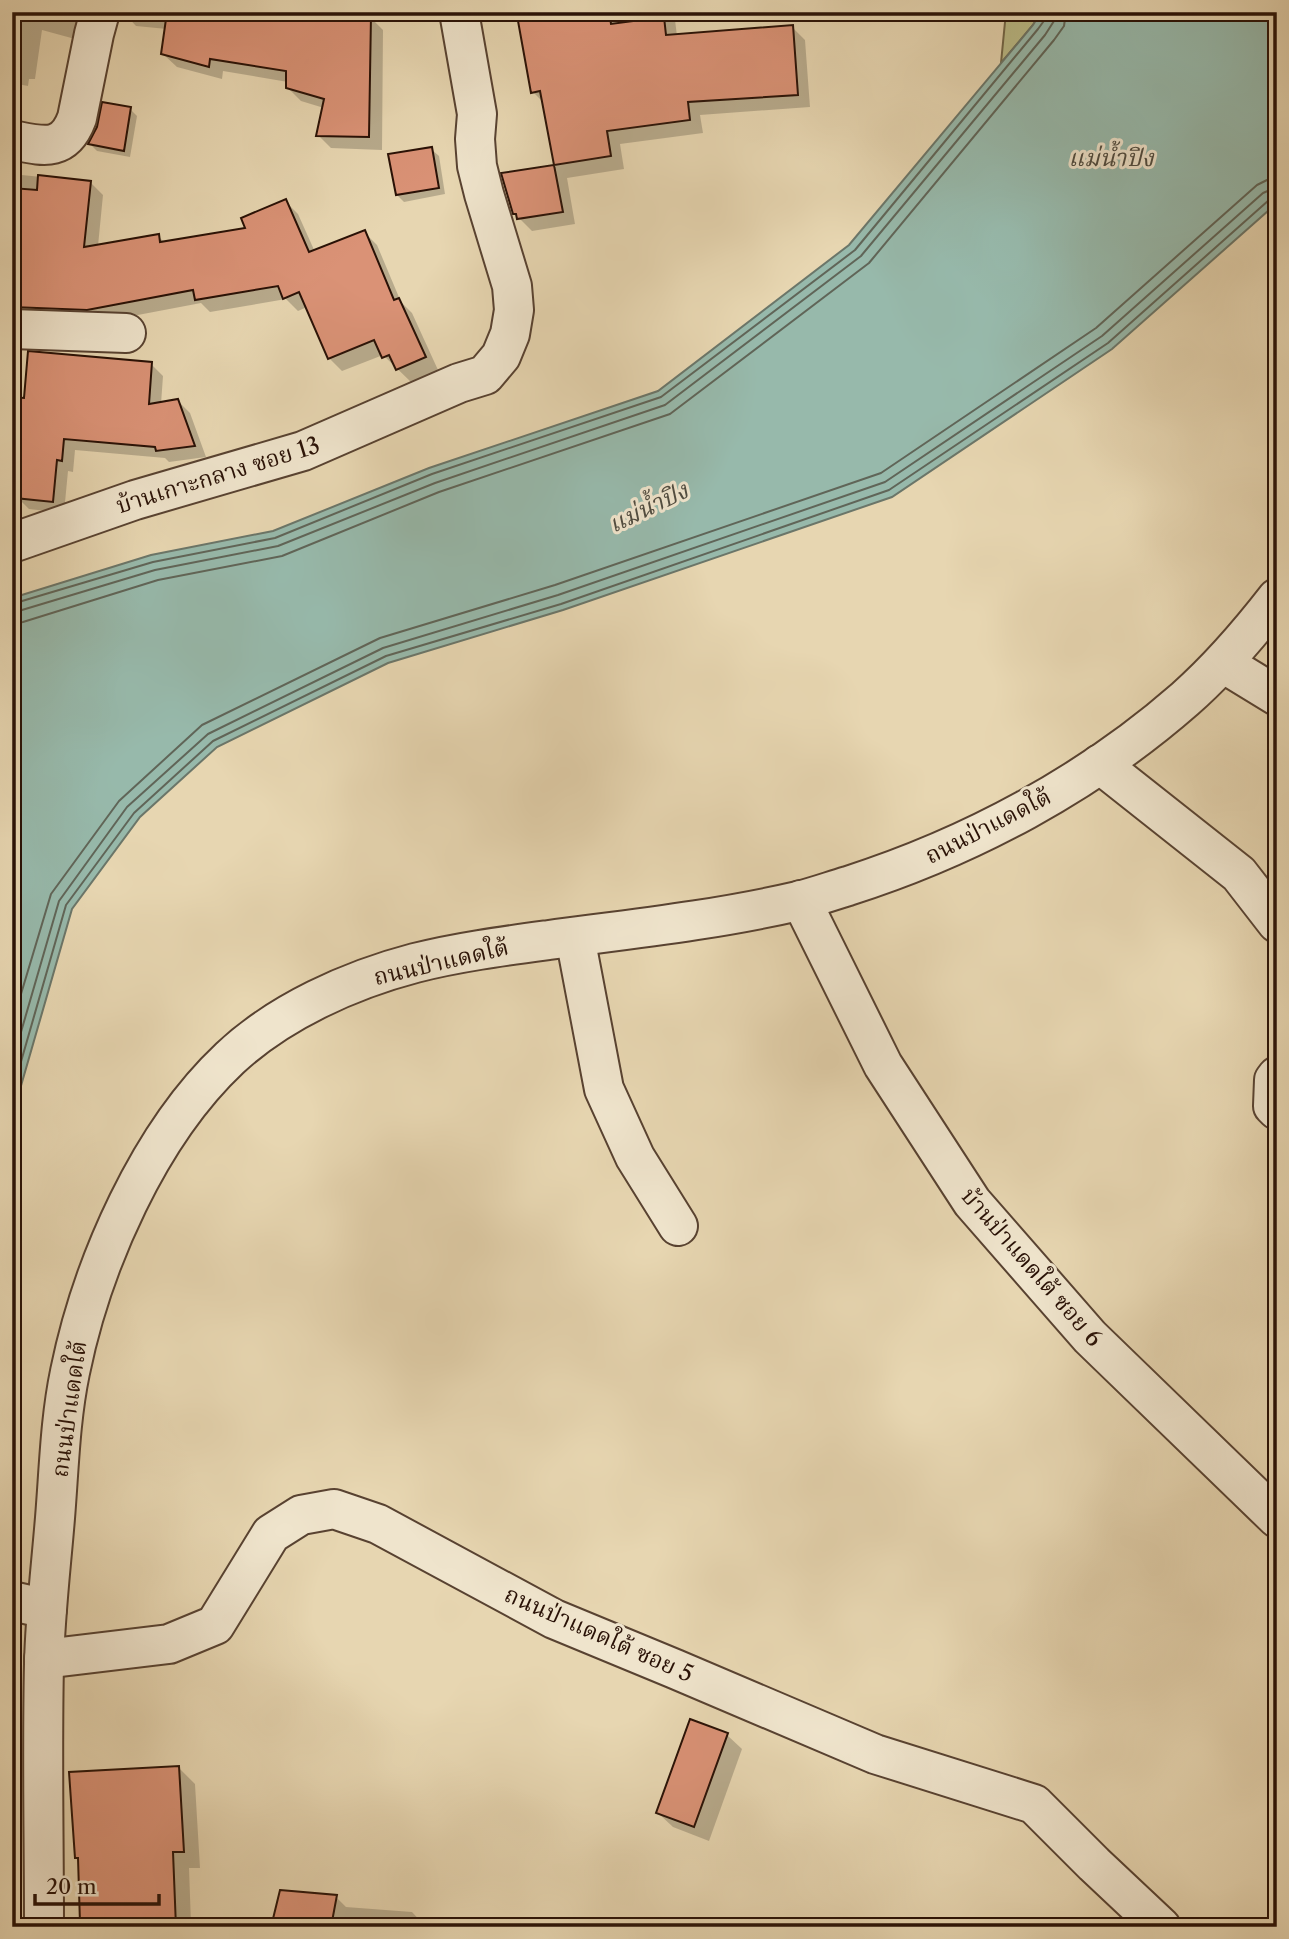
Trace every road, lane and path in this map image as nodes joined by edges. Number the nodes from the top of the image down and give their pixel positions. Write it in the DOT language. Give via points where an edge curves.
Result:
graph roads {
  1 [pos="100,12"];
  2 [pos="459,12"];
  3 [pos="12,141"];
  4 [pos="12,329"];
  5 [pos="126,333"];
  6 [pos="12,543"];
  7 [pos="1277,598"];
  8 [pos="1223,663"];
  9 [pos="1277,696"];
  10 [pos="1100,764"];
  11 [pos="801,900"];
  12 [pos="1277,923"];
  13 [pos="575,937"];
  14 [pos="1277,1076"];
  15 [pos="1277,1110"];
  16 [pos="678,1226"];
  17 [pos="1277,1518"];
  18 [pos="30,1605"];
  19 [pos="44,1659"];
  20 [pos="44,1927"];
  21 [pos="1161,1927"];
  1 -- 3 [label="street" via="73,129 57,144"];
  2 -- 6 [label="street, บ้านเกาะกลาง ซอย 13" via="477,114 477,166 512,286 514,310 510,334 485,375 303,452 135,499"];
  4 -- 5 [label="street"];
  7 -- 8 [label="street, ถนนป่าแดดใต้"];
  8 -- 9 [label="street"];
  8 -- 10 [label="street, ถนนป่าแดดใต้" via="1186,698"];
  10 -- 11 [label="street, ถนนป่าแดดใต้" via="944,850"];
  10 -- 12 [label="street" via="1239,874"];
  11 -- 13 [label="street, ถนนป่าแดดใต้"];
  11 -- 17 [label="street, บ้านป่าแดดใต้ ซอย 6" via="883,1065 972,1202 1090,1337"];
  13 -- 16 [label="street" via="604,1089 635,1157"];
  13 -- 18 [label="street, ถนนป่าแดดใต้" via="416,963 363,979 316,999 271,1027 232,1056 197,1093 144,1172 99,1272 82,1324 69,1373"];
  14 -- 15 [label="street" via="1273,1106"];
  18 -- 19 [label="street, ถนนป่าแดดใต้"];
  19 -- 20 [label="street, ถนนป่าแดดใต้"];
  19 -- 21 [label="street, ถนนป่าแดดใต้ ซอย 5" via="169,1644 215,1625 271,1534 301,1515 334,1509 378,1524 554,1619 875,1754 1034,1804"];
}
